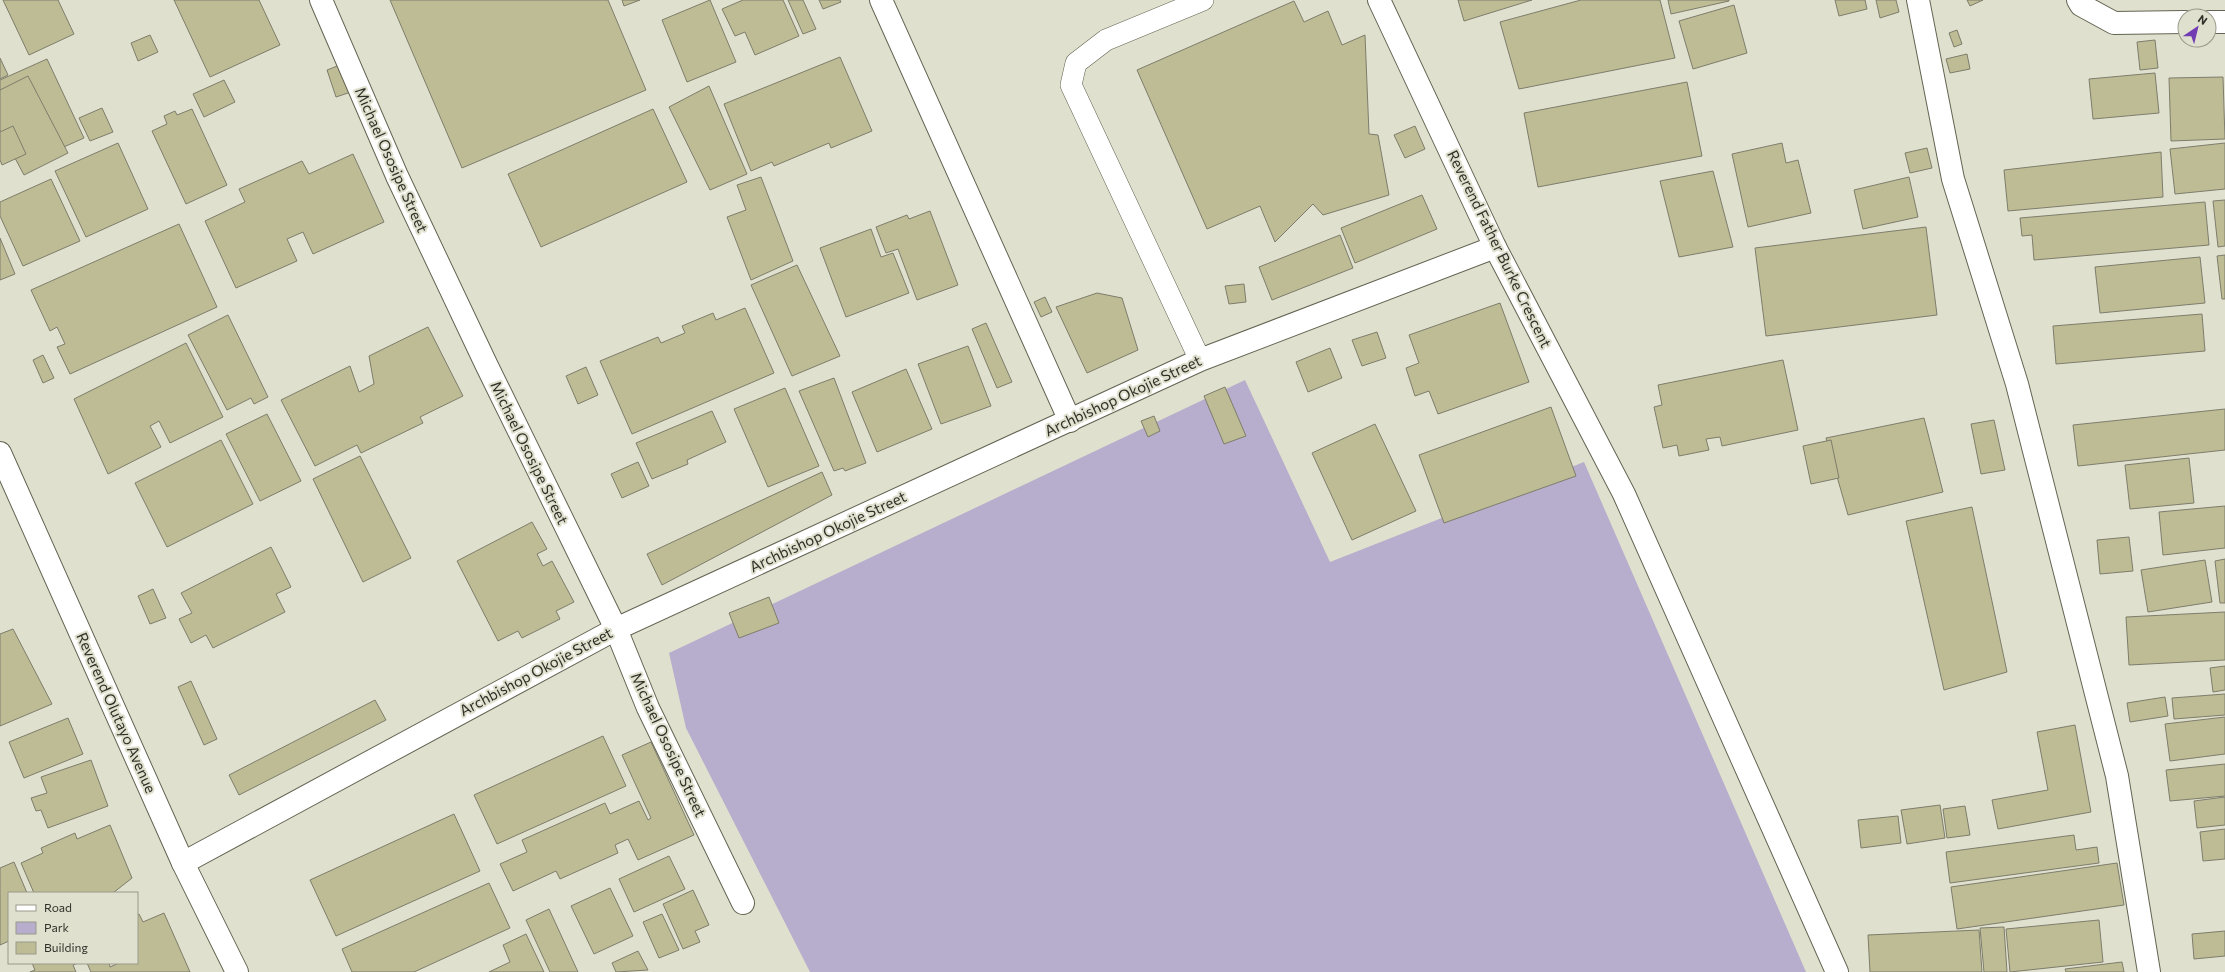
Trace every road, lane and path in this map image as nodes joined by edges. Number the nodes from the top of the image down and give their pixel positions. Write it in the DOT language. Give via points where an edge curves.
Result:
graph roads {
  1 [pos="321,0"];
  2 [pos="881,0"];
  3 [pos="1203,0"];
  4 [pos="1379,0"];
  5 [pos="1918,0"];
  6 [pos="2078,0"];
  7 [pos="2177,22"];
  8 [pos="1495,247"];
  9 [pos="1200,360"];
  10 [pos="1070,421"];
  11 [pos="0,453"];
  12 [pos="616,628"];
  13 [pos="183,863"];
  14 [pos="743,903"];
  15 [pos="236,972"];
  16 [pos="1836,972"];
  17 [pos="2149,972"];
  1 -- 12 [label="street, Michael Ososipe Street" via="397,176"];
  2 -- 10 [label="street"];
  3 -- 9 [label="lane" via="1106,40 1076,63 1071,85"];
  4 -- 8 [label="street, Reverend Father Burke Crescent"];
  5 -- 17 [label="street" via="1953,179 2019,391 2117,776"];
  6 -- 7 [label="street" via="2081,5 2114,23"];
  8 -- 9 [label="street, Archbishop Okojie Street"];
  8 -- 16 [label="street, Reverend Father Burke Crescent" via="1624,494"];
  9 -- 10 [label="street, Archbishop Okojie Street"];
  10 -- 12 [label="street, Archbishop Okojie Street"];
  11 -- 13 [label="street, Reverend Olutayo Avenue"];
  12 -- 13 [label="street, Archbishop Okojie Street"];
  12 -- 14 [label="street, Michael Ososipe Street" via="648,708"];
  13 -- 15 [label="street, Reverend Olutayo Avenue"];
}
